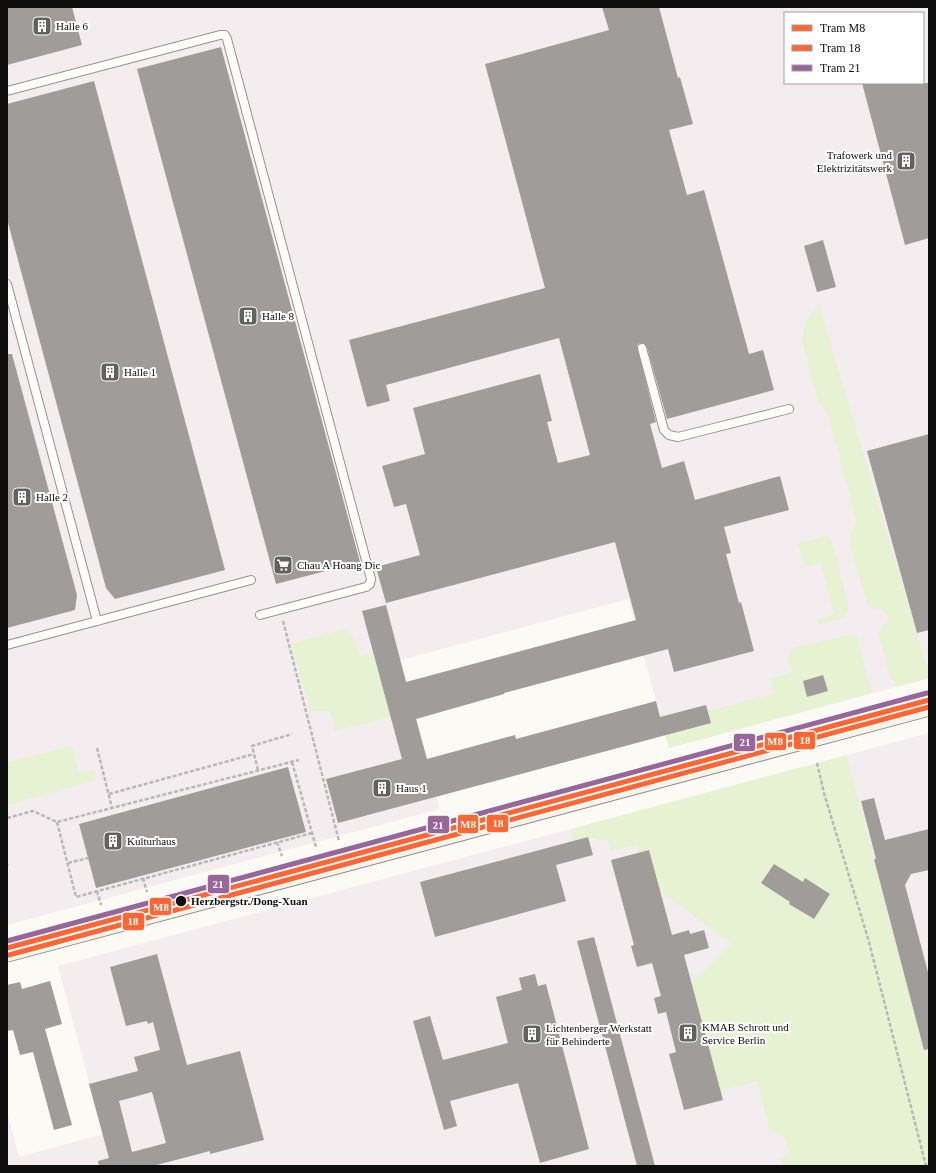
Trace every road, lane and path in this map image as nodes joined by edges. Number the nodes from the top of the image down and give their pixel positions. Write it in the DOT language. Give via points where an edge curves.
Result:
graph roads {
  1 [pos="7,91"];
  2 [pos="7,284"];
  3 [pos="642,348"];
  4 [pos="788,408"];
  5 [pos="251,580"];
  6 [pos="280,609"];
  7 [pos="260,615"];
  8 [pos="97,621"];
  9 [pos="7,645"];
  10 [pos="929,705"];
  11 [pos="292,734"];
  12 [pos="97,748"];
  13 [pos="254,754"];
  14 [pos="299,760"];
  15 [pos="292,762"];
  16 [pos="817,763"];
  17 [pos="279,765"];
  18 [pos="280,769"];
  19 [pos="258,770"];
  20 [pos="109,794"];
  21 [pos="112,808"];
  22 [pos="7,818"];
  23 [pos="57,822"];
  24 [pos="312,833"];
  25 [pos="339,841"];
  26 [pos="277,842"];
  27 [pos="316,847"];
  28 [pos="282,856"];
  29 [pos="88,858"];
  30 [pos="68,863"];
  31 [pos="143,878"];
  32 [pos="97,891"];
  33 [pos="147,892"];
  34 [pos="101,905"];
  35 [pos="7,951"];
  36 [pos="926,1166"];
  1 -- 6 [label="lane" via="225,35 371,579 366,587"];
  2 -- 8 [label="lane"];
  3 -- 4 [label="lane" via="664,430 669,435 678,437"];
  5 -- 8 [label="lane"];
  6 -- 7 [label="lane"];
  6 -- 25 [label="path"];
  8 -- 9 [label="lane"];
  10 -- 35 [label="street"];
  11 -- 13 [label="path" via="252,746"];
  12 -- 20 [label="path"];
  13 -- 19 [label="path"];
  13 -- 20 [label="path"];
  14 -- 15 [label="path"];
  15 -- 17 [label="path"];
  15 -- 24 [label="path"];
  16 -- 36 [label="path" via="869,942"];
  17 -- 18 [label="path"];
  17 -- 19 [label="path"];
  19 -- 21 [label="path"];
  20 -- 21 [label="path"];
  21 -- 23 [label="path"];
  22 -- 23 [label="path" via="33,811"];
  23 -- 30 [label="path"];
  24 -- 26 [label="path"];
  24 -- 27 [label="path"];
  26 -- 28 [label="path"];
  26 -- 31 [label="path"];
  29 -- 30 [label="path"];
  30 -- 32 [label="path" via="76,897"];
  31 -- 32 [label="path"];
  31 -- 33 [label="path"];
  32 -- 34 [label="path"];
}
